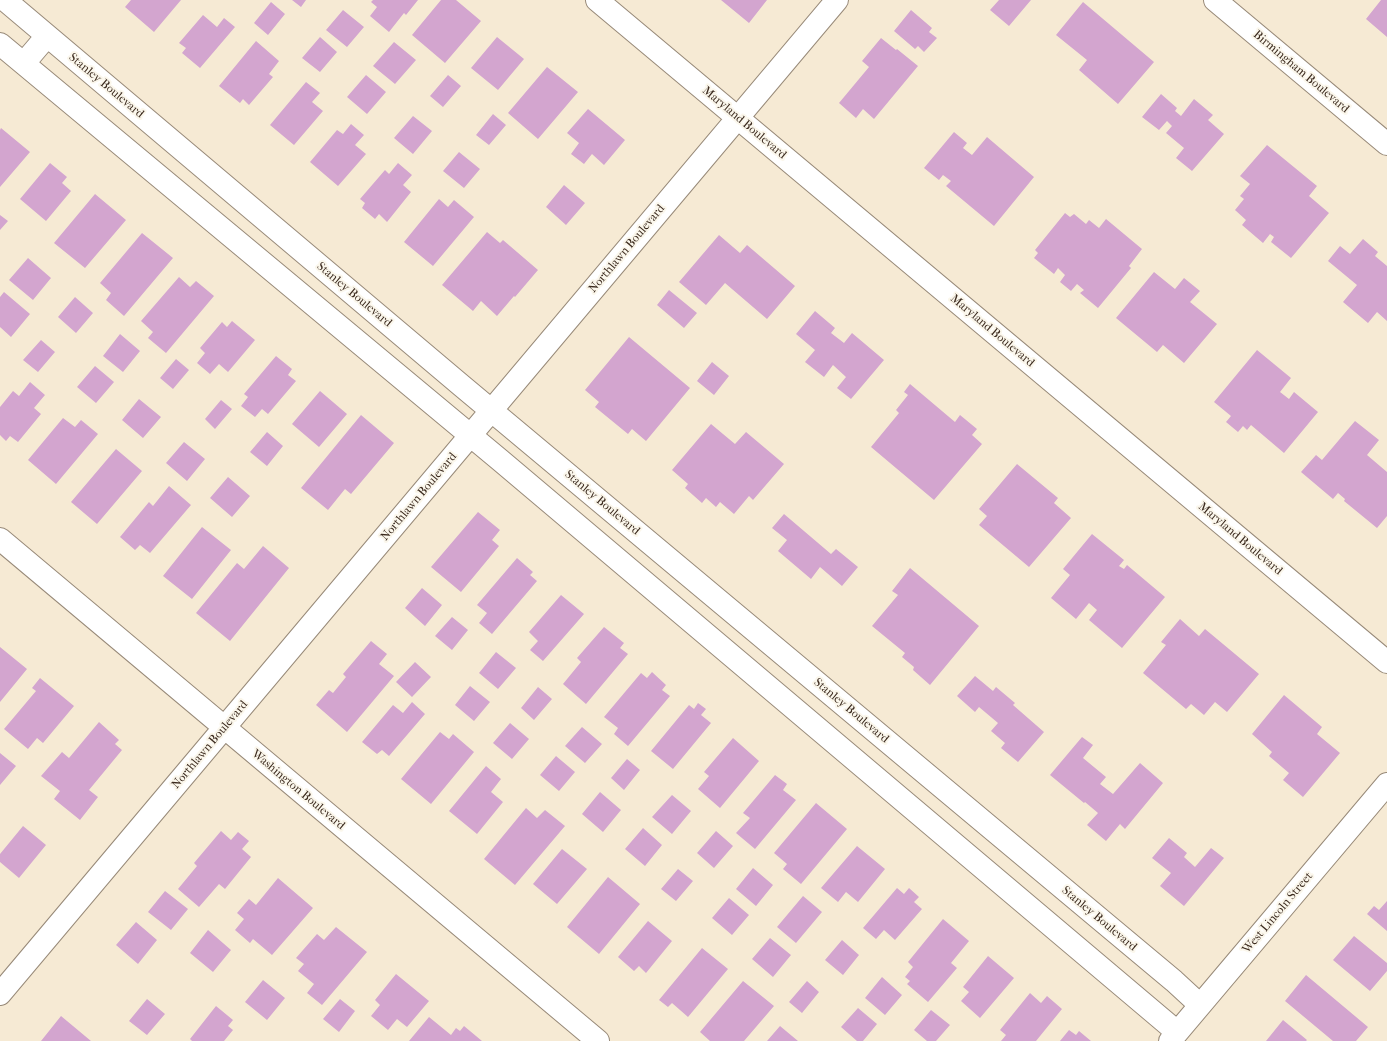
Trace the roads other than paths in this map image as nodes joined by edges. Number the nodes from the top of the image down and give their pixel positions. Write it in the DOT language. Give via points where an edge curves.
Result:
graph roads {
  1 [pos="5,0"];
  2 [pos="597,0"];
  3 [pos="837,0"];
  4 [pos="1215,0"];
  5 [pos="47,36"];
  6 [pos="0,44"];
  7 [pos="24,63"];
  8 [pos="737,118"];
  9 [pos="1387,144"];
  10 [pos="492,410"];
  11 [pos="470,436"];
  12 [pos="0,539"];
  13 [pos="1387,662"];
  14 [pos="811,678"];
  15 [pos="789,704"];
  16 [pos="224,728"];
  17 [pos="1387,784"];
  18 [pos="0,994"];
  19 [pos="1200,1005"];
  20 [pos="1174,1037"];
  21 [pos="598,1041"];
  1 -- 5 [label="street, Stanley Boulevard"];
  2 -- 8 [label="street, Maryland Boulevard"];
  3 -- 8 [label="street, Northlawn Boulevard"];
  4 -- 9 [label="street, Birmingham Boulevard"];
  5 -- 7 [label="street"];
  5 -- 10 [label="street, Stanley Boulevard"];
  6 -- 7 [label="street"];
  7 -- 11 [label="street"];
  8 -- 10 [label="street, Northlawn Boulevard"];
  8 -- 13 [label="street, Maryland Boulevard"];
  10 -- 11 [label="street, Northlawn Boulevard"];
  10 -- 14 [label="street, Stanley Boulevard"];
  11 -- 15 [label="street"];
  11 -- 16 [label="street, Northlawn Boulevard"];
  12 -- 16 [label="street, Washington Boulevard"];
  14 -- 15 [label="street"];
  14 -- 19 [label="street, Stanley Boulevard"];
  15 -- 20 [label="street"];
  16 -- 18 [label="street, Northlawn Boulevard"];
  16 -- 21 [label="street, Washington Boulevard"];
  17 -- 19 [label="street, West Lincoln Street"];
  19 -- 20 [label="street, West Lincoln Street"];
}
